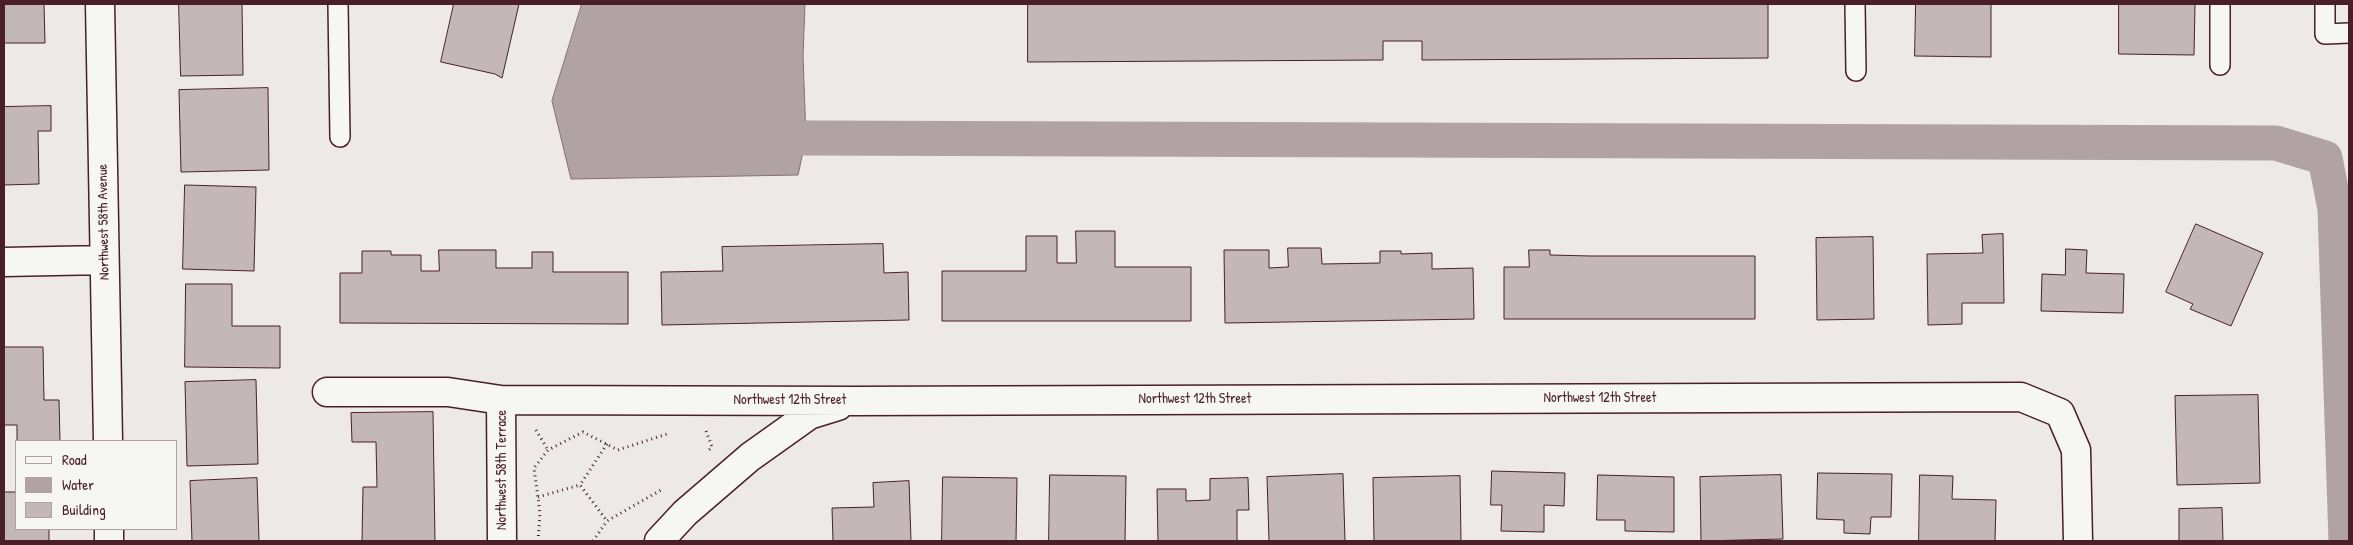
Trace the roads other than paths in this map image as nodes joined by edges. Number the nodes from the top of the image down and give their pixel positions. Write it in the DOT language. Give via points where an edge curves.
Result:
graph roads {
  1 [pos="100,4"];
  2 [pos="338,4"];
  3 [pos="1855,4"];
  4 [pos="2220,4"];
  5 [pos="2325,4"];
  6 [pos="2349,34"];
  7 [pos="2220,65"];
  8 [pos="1856,71"];
  9 [pos="340,137"];
  10 [pos="104,260"];
  11 [pos="4,262"];
  12 [pos="327,392"];
  13 [pos="501,400"];
  14 [pos="854,401"];
  15 [pos="108,440"];
  16 [pos="502,541"];
  17 [pos="659,541"];
  18 [pos="2078,541"];
  1 -- 10 [label="street, Northwest 58th Avenue"];
  2 -- 9 [label="lane"];
  3 -- 8 [label="lane"];
  4 -- 7 [label="lane"];
  5 -- 6 [label="lane" via="2326,34"];
  10 -- 11 [label="street"];
  10 -- 15 [label="street, Northwest 58th Avenue"];
  12 -- 13 [label="street, Northwest 12th Street" via="448,392"];
  13 -- 14 [label="street, Northwest 12th Street"];
  13 -- 16 [label="street, Northwest 58th Terrace"];
  14 -- 17 [label="street" via="809,415 750,457 685,512"];
  14 -- 18 [label="street, Northwest 12th Street" via="2021,397 2060,413 2076,450"];
}
